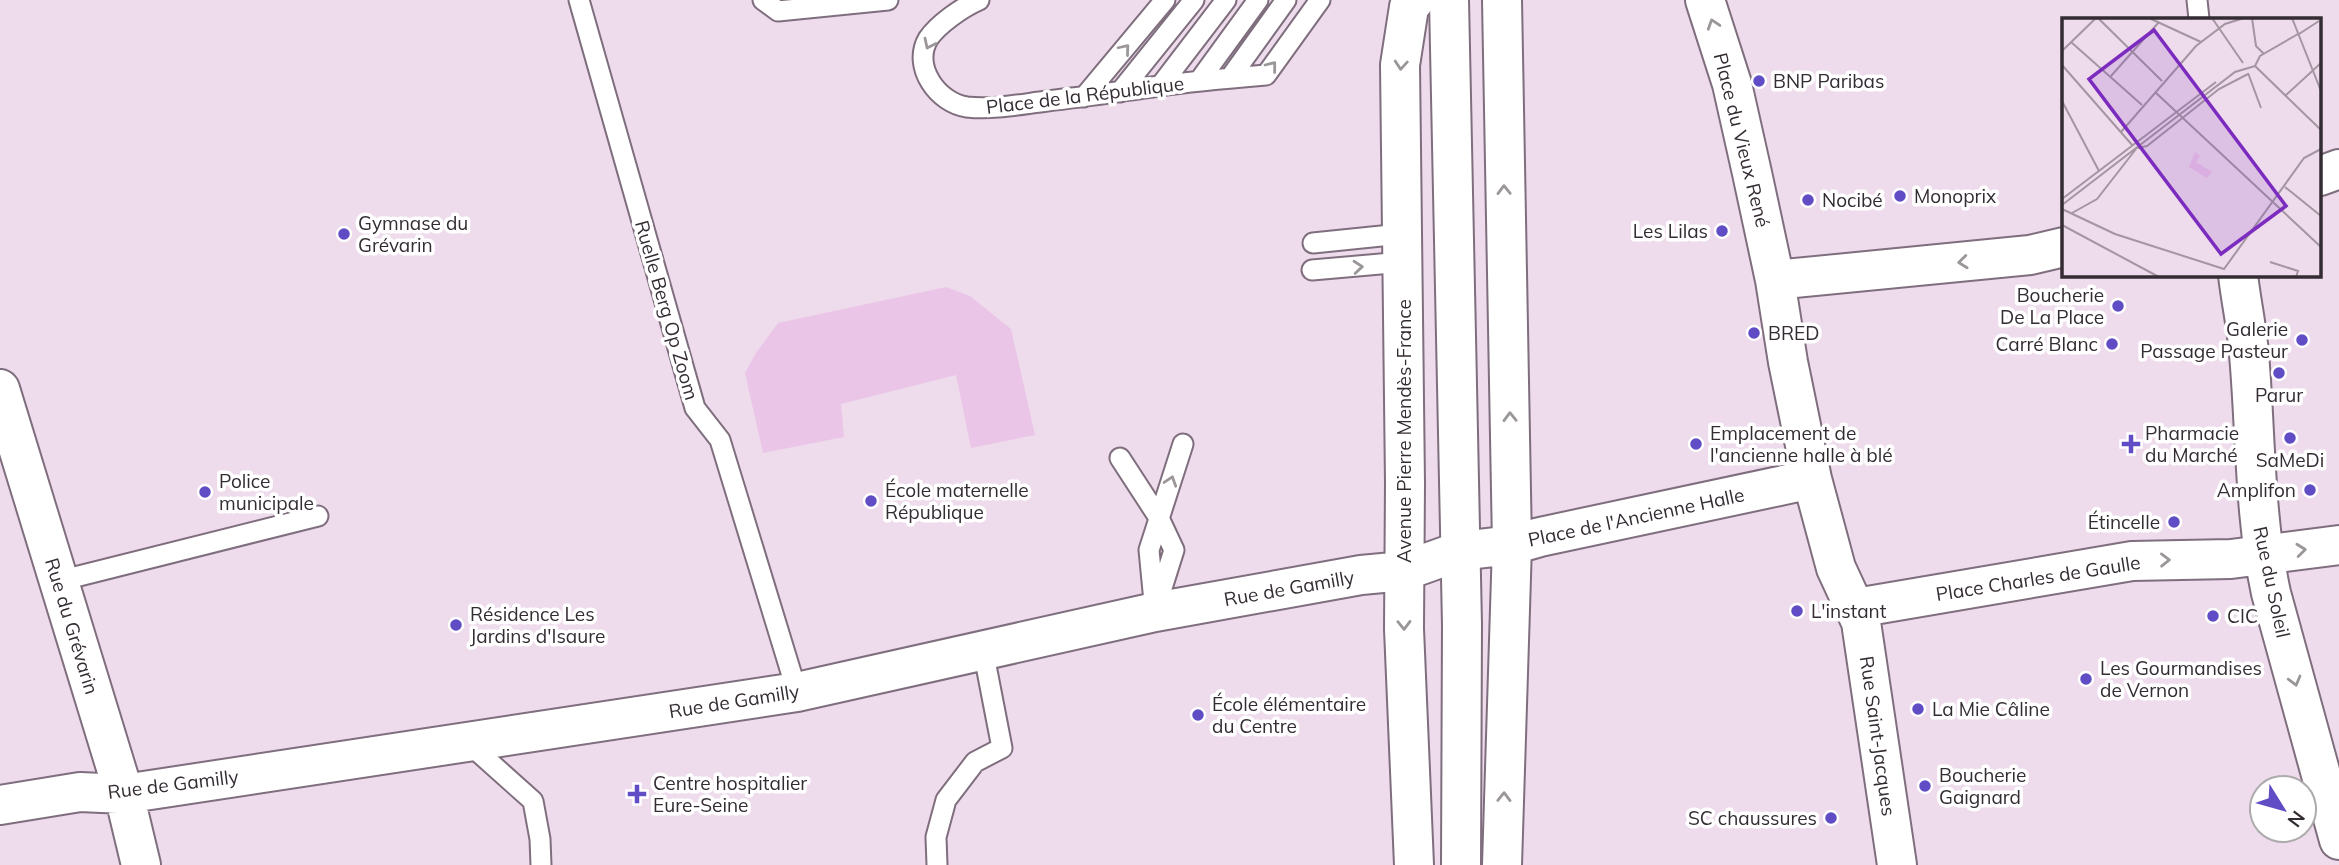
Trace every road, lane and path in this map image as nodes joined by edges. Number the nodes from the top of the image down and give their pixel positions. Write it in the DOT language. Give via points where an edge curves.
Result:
graph roads {
  1 [pos="579,0"];
  2 [pos="763,0"];
  3 [pos="888,0"];
  4 [pos="1165,0"];
  5 [pos="1194,0"];
  6 [pos="1226,0"];
  7 [pos="1258,0"];
  8 [pos="1286,0"];
  9 [pos="1320,0"];
  10 [pos="1415,0"];
  11 [pos="1449,0"];
  12 [pos="1502,0"];
  13 [pos="1705,0"];
  14 [pos="2197,0"];
  15 [pos="965,2"];
  16 [pos="2199,18"];
  17 [pos="1230,78"];
  18 [pos="1199,82"];
  19 [pos="1161,85"];
  20 [pos="1120,92"];
  21 [pos="1084,97"];
  22 [pos="2339,169"];
  23 [pos="2322,175"];
  24 [pos="1313,243"];
  25 [pos="1402,248"];
  26 [pos="2047,251"];
  27 [pos="1312,270"];
  28 [pos="2238,276"];
  29 [pos="1775,280"];
  30 [pos="0,388"];
  31 [pos="1183,444"];
  32 [pos="1121,458"];
  33 [pos="1812,479"];
  34 [pos="318,516"];
  35 [pos="1159,519"];
  36 [pos="1512,545"];
  37 [pos="2339,545"];
  38 [pos="1460,551"];
  39 [pos="2263,554"];
  40 [pos="1404,571"];
  41 [pos="59,582"];
  42 [pos="1856,608"];
  43 [pos="1155,612"];
  44 [pos="983,650"];
  45 [pos="797,692"];
  46 [pos="467,742"];
  47 [pos="124,794"];
  48 [pos="0,805"];
  49 [pos="2339,840"];
  50 [pos="141,865"];
  51 [pos="541,865"];
  52 [pos="937,865"];
  53 [pos="1414,865"];
  54 [pos="1461,865"];
  55 [pos="1502,865"];
  56 [pos="1897,865"];
  1 -- 45 [label="lane, Ruelle Berg Op Zoom" via="695,408 720,440"];
  2 -- 3 [label="lane" via="778,11"];
  21 -- 4 [label="lane, one-way"];
  5 -- 20 [label="lane"];
  6 -- 19 [label="lane"];
  7 -- 18 [label="lane"];
  8 -- 17 [label="lane"];
  17 -- 9 [label="lane, Place de la République, one-way" via="1266,75"];
  10 -- 25 [label="street, Avenue Pierre Mendès-France, one-way" via="1409,7 1400,65"];
  11 -- 38 [label="street"];
  36 -- 12 [label="street, one-way"];
  29 -- 13 [label="street, Place du Vieux René, one-way" via="1732,84"];
  14 -- 16 [label="lane"];
  15 -- 21 [label="lane, Place de la République, one-way" via="928,39 923,59 928,81 946,98 965,107 988,107"];
  17 -- 18 [label="lane, Place de la République"];
  18 -- 19 [label="lane, Place de la République"];
  19 -- 20 [label="lane, Place de la République"];
  20 -- 21 [label="lane, Place de la République"];
  22 -- 23 [label="street"];
  24 -- 25 [label="lane"];
  27 -- 25 [label="lane, one-way"];
  25 -- 40 [label="street, Avenue Pierre Mendès-France"];
  26 -- 29 [label="street, one-way"];
  28 -- 39 [label="street, Rue du Soleil" via="2249,352"];
  29 -- 33 [label="street, Place du Vieux René"];
  30 -- 41 [label="street, Rue du Grévarin"];
  35 -- 31 [label="lane, one-way"];
  32 -- 35 [label="lane"];
  33 -- 36 [label="street, Place de l'Ancienne Halle"];
  33 -- 42 [label="street, Rue Saint-Jacques" via="1836,568"];
  34 -- 41 [label="lane"];
  35 -- 43 [label="lane" via="1174,551"];
  36 -- 38 [label="street, Place de l'Ancienne Halle"];
  55 -- 36 [label="street, one-way"];
  39 -- 37 [label="street, Place Charles de Gaulle, one-way"];
  38 -- 40 [label="street, Rue de Gamilly"];
  38 -- 54 [label="street"];
  42 -- 39 [label="street, Place Charles de Gaulle, one-way" via="2133,561"];
  39 -- 49 [label="street, Rue du Soleil, one-way"];
  40 -- 43 [label="street, Rue de Gamilly"];
  40 -- 53 [label="street, Avenue Pierre Mendès-France, one-way"];
  41 -- 47 [label="street, Rue du Grévarin"];
  42 -- 56 [label="street, Rue Saint-Jacques"];
  43 -- 44 [label="street, Rue de Gamilly"];
  44 -- 45 [label="street, Rue de Gamilly"];
  44 -- 52 [label="lane" via="1002,748 975,762 946,800 936,837"];
  45 -- 46 [label="street, Rue de Gamilly"];
  46 -- 47 [label="street, Rue de Gamilly"];
  46 -- 51 [label="lane" via="533,801"];
  47 -- 48 [label="street, Rue de Gamilly" via="80,792"];
  47 -- 50 [label="street, Rue du Grévarin"];
}
